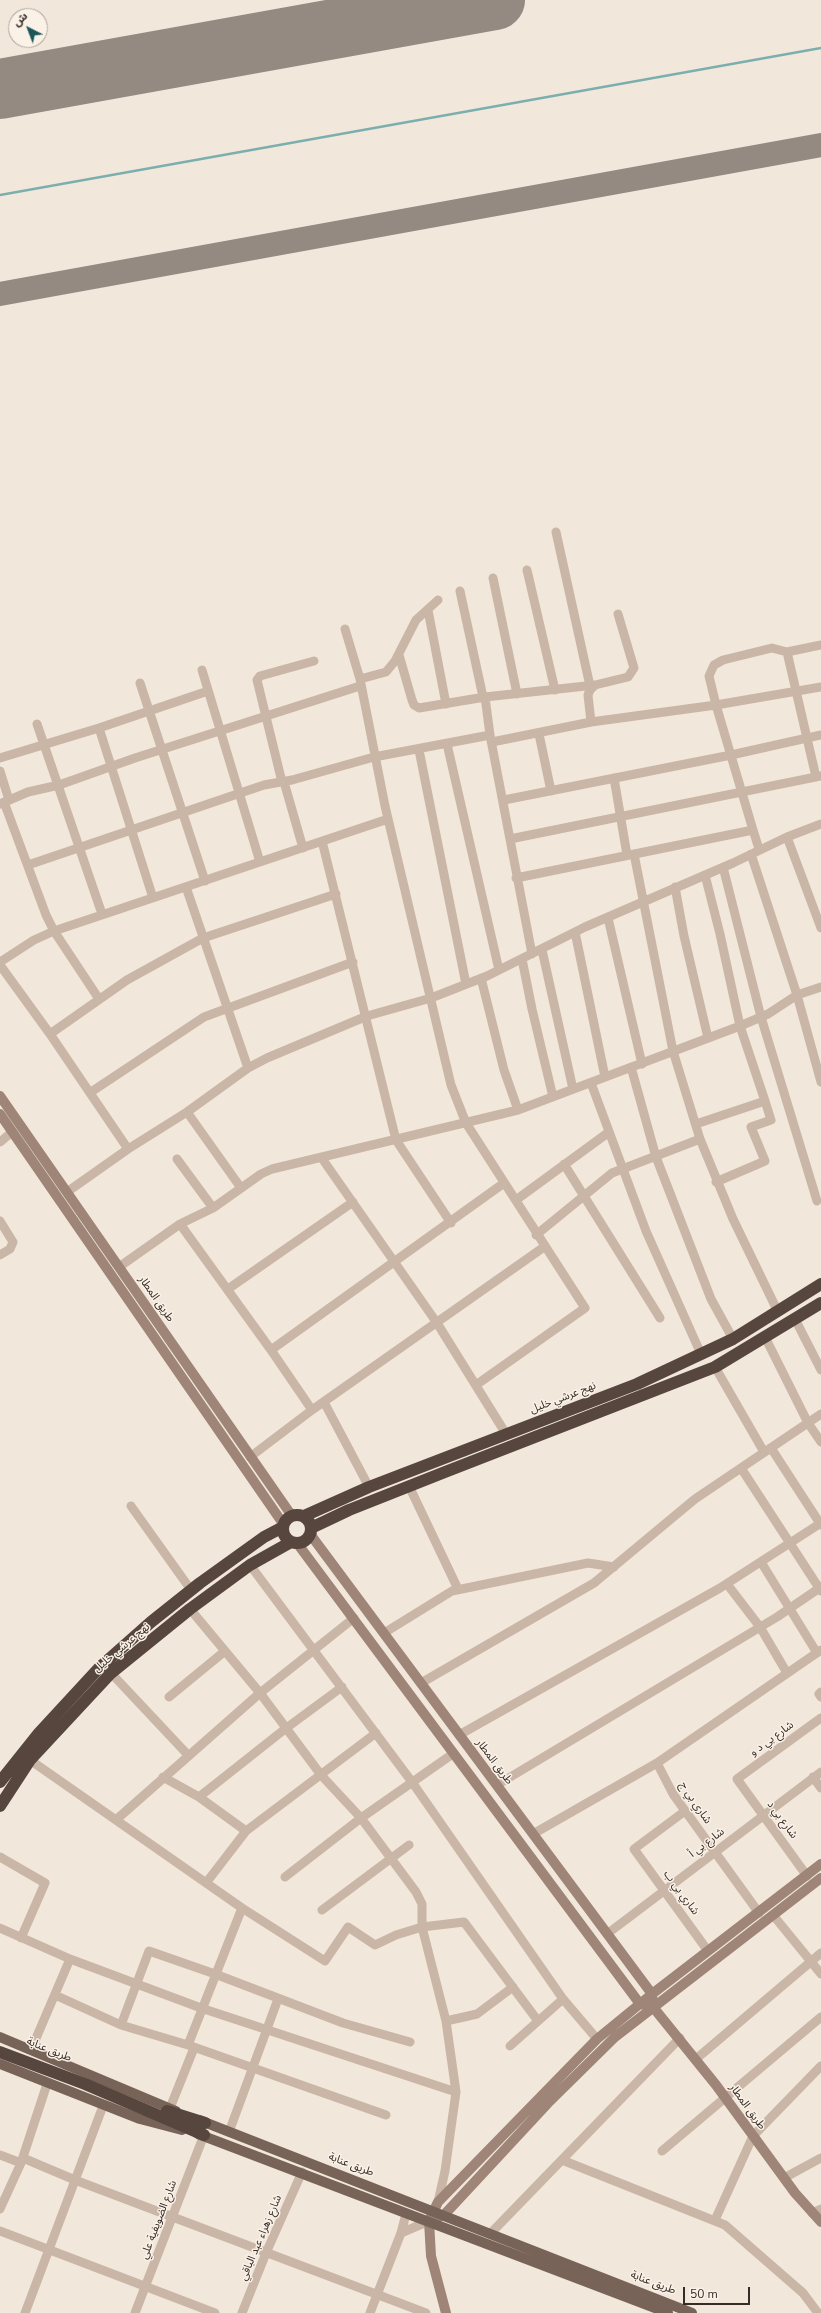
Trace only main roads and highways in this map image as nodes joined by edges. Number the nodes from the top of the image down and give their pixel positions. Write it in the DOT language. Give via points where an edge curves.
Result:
graph roads {
  1 [pos="0,1096"];
  2 [pos="0,1114"];
  3 [pos="67,1192"];
  4 [pos="58,1198"];
  5 [pos="821,1284"];
  6 [pos="821,1303"];
  7 [pos="250,1457"];
  8 [pos="241,1464"];
  9 [pos="304,1516"];
  10 [pos="286,1523"];
  11 [pos="311,1530"];
  12 [pos="294,1542"];
  13 [pos="1,1779"];
  14 [pos="6,1790"];
  15 [pos="0,1806"];
  16 [pos="821,1864"];
  17 [pos="821,1878"];
  18 [pos="652,1994"];
  19 [pos="640,2004"];
  20 [pos="653,2007"];
  21 [pos="0,2037"];
  22 [pos="0,2045"];
  23 [pos="0,2052"];
  24 [pos="0,2064"];
  25 [pos="205,2129"];
  26 [pos="435,2207"];
  27 [pos="817,2211"];
  28 [pos="444,2216"];
  29 [pos="429,2221"];
  30 [pos="821,2222"];
  31 [pos="446,2313"];
  32 [pos="668,2313"];
  33 [pos="692,2313"];
  1 -- 3 [label="main road, طريق المطار"];
  2 -- 4 [label="main road"];
  3 -- 4 [label="main road"];
  3 -- 7 [label="main road, طريق المطار"];
  4 -- 8 [label="main road"];
  5 -- 9 [label="highway, نهج عرشي خليل" via="733,1339 637,1384 369,1487"];
  6 -- 11 [label="highway" via="715,1367 349,1510"];
  7 -- 8 [label="main road"];
  7 -- 10 [label="main road, طريق المطار"];
  8 -- 10 [label="main road"];
  9 -- 10 [label="highway"];
  9 -- 11 [label="highway" via="309,1521"];
  10 -- 12 [label="highway" via="285,1535"];
  10 -- 13 [label="highway, نهج عرشي خليل" via="191,1590 94,1673 38,1732"];
  11 -- 12 [label="highway" via="305,1541"];
  11 -- 18 [label="main road, طريق المطار" via="313,1538"];
  12 -- 14 [label="highway, نهج عرشي خليل" via="250,1565 190,1609 111,1673 30,1760"];
  12 -- 19 [label="main road" via="354,1618"];
  14 -- 15 [label="highway, نهج عرشي خليل"];
  16 -- 18 [label="main road"];
  17 -- 20 [label="main road"];
  18 -- 19 [label="main road"];
  18 -- 20 [label="main road"];
  19 -- 20 [label="main road"];
  19 -- 26 [label="main road" via="597,2039"];
  20 -- 27 [label="main road, طريق المطار" via="680,2038 784,2178"];
  20 -- 28 [label="main road" via="594,2057"];
  21 -- 25 [label="main road" via="170,2108"];
  22 -- 25 [label="highway, طريق عنابة" via="177,2115"];
  23 -- 25 [label="highway, طريق عنابة"];
  24 -- 25 [label="main road" via="140,2119"];
  25 -- 26 [label="main road, طريق عنابة" via="229,2132"];
  25 -- 29 [label="main road, طريق عنابة" via="302,2172"];
  26 -- 28 [label="main road, طريق عنابة"];
  26 -- 29 [label="main road"];
  27 -- 30 [label="main road, طريق المطار"];
  28 -- 29 [label="main road"];
  28 -- 33 [label="main road, طريق عنابة"];
  29 -- 31 [label="main road" via="431,2256"];
  29 -- 32 [label="main road, طريق عنابة"];
}
